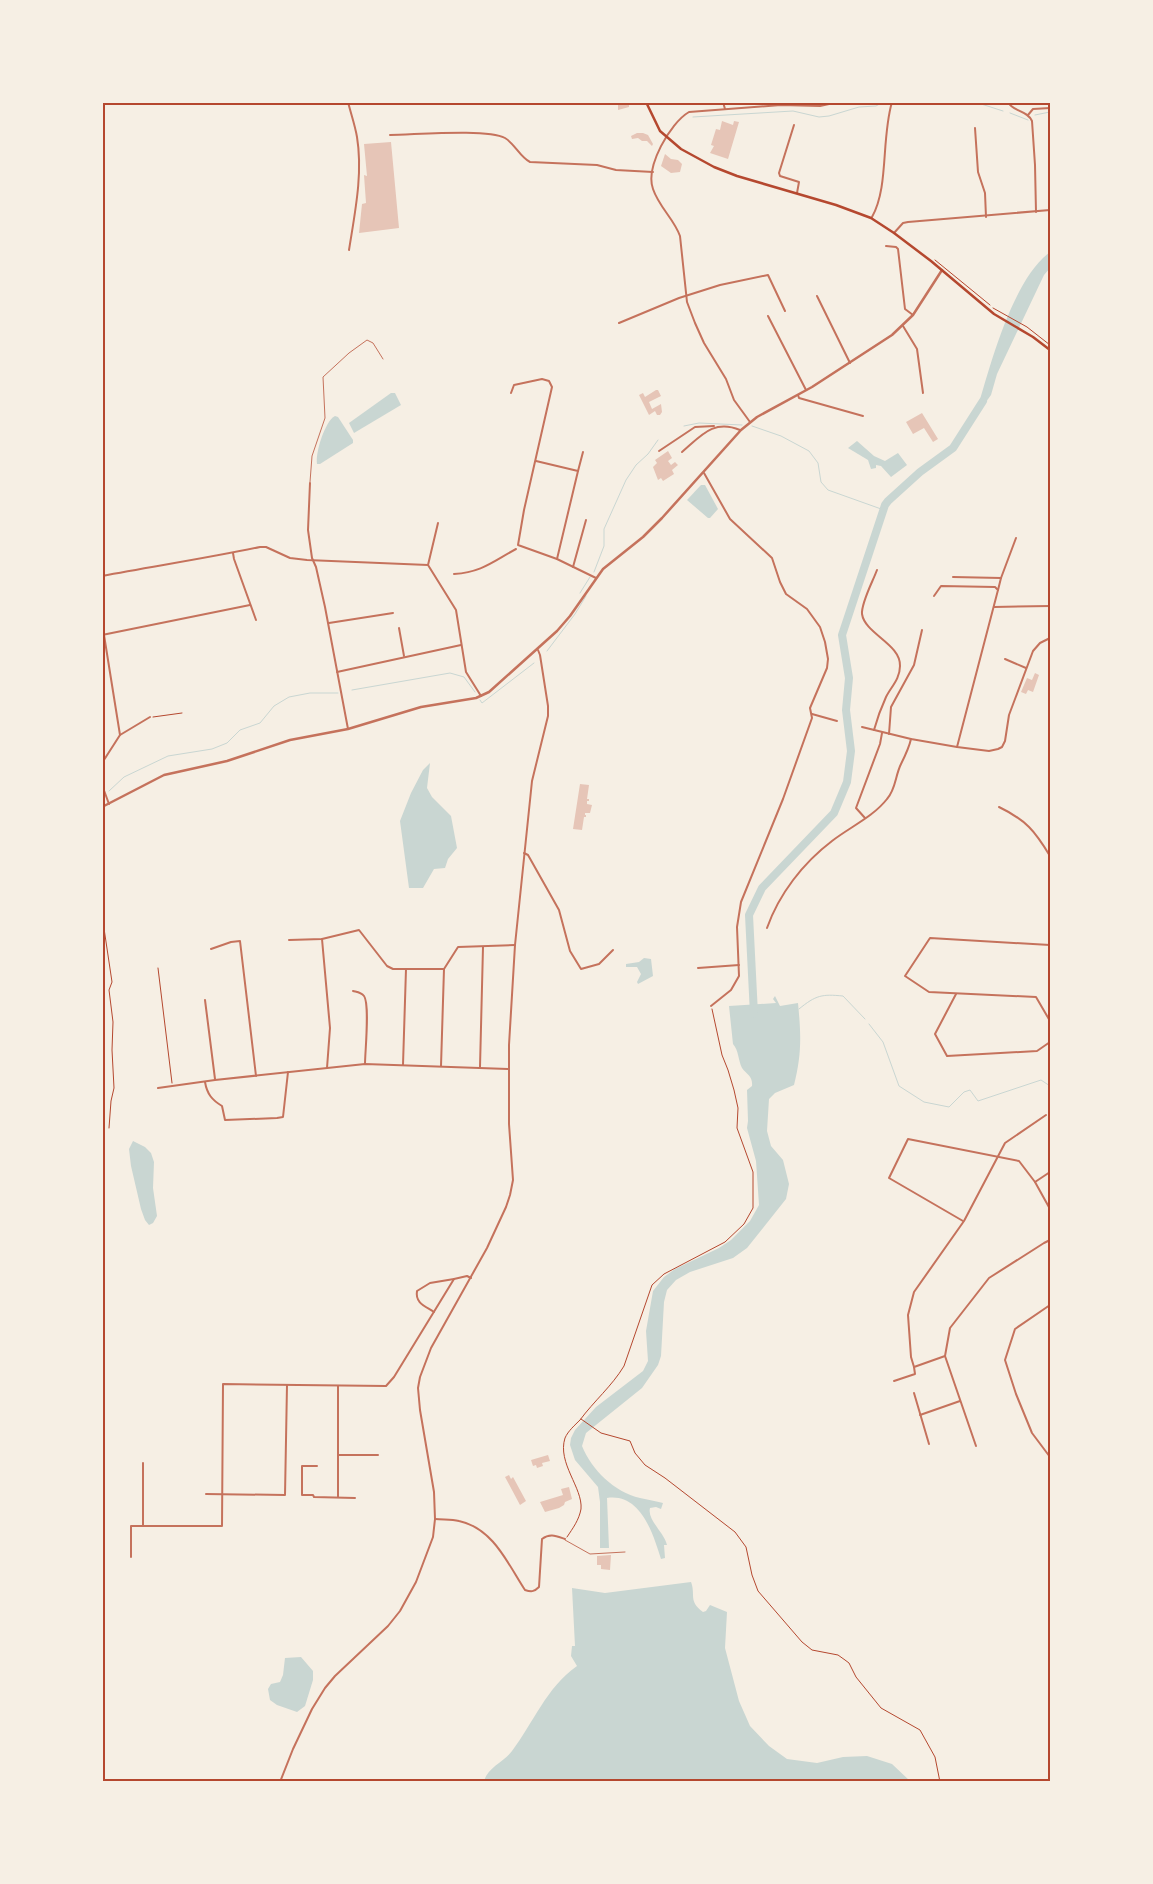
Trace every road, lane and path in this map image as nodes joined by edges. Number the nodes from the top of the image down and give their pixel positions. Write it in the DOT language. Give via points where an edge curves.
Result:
graph roads {
  1 [pos="348,102"];
  2 [pos="646,102"];
  3 [pos="723,102"];
  4 [pos="838,102"];
  5 [pos="892,102"];
  6 [pos="1008,102"];
  7 [pos="820,104"];
  8 [pos="1050,108"];
  9 [pos="725,109"];
  10 [pos="1028,115"];
  11 [pos="794,125"];
  12 [pos="976,128"];
  13 [pos="390,136"];
  14 [pos="666,137"];
  15 [pos="653,172"];
  16 [pos="797,194"];
  17 [pos="1050,210"];
  18 [pos="1036,212"];
  19 [pos="986,216"];
  20 [pos="871,218"];
  21 [pos="894,233"];
  22 [pos="886,246"];
  23 [pos="349,250"];
  24 [pos="933,258"];
  25 [pos="942,270"];
  26 [pos="686,296"];
  27 [pos="817,296"];
  28 [pos="784,311"];
  29 [pos="913,315"];
  30 [pos="768,316"];
  31 [pos="1005,318"];
  32 [pos="619,323"];
  33 [pos="902,326"];
  34 [pos="1050,346"];
  35 [pos="1050,350"];
  36 [pos="383,359"];
  37 [pos="850,363"];
  38 [pos="806,390"];
  39 [pos="923,393"];
  40 [pos="510,394"];
  41 [pos="798,395"];
  42 [pos="863,416"];
  43 [pos="750,422"];
  44 [pos="714,426"];
  45 [pos="741,430"];
  46 [pos="659,451"];
  47 [pos="582,452"];
  48 [pos="682,452"];
  49 [pos="536,460"];
  50 [pos="578,471"];
  51 [pos="704,473"];
  52 [pos="310,482"];
  53 [pos="586,520"];
  54 [pos="438,523"];
  55 [pos="1016,538"];
  56 [pos="516,549"];
  57 [pos="234,552"];
  58 [pos="557,559"];
  59 [pos="312,560"];
  60 [pos="428,565"];
  61 [pos="573,567"];
  62 [pos="877,570"];
  63 [pos="454,574"];
  64 [pos="102,576"];
  65 [pos="953,577"];
  66 [pos="596,578"];
  67 [pos="1001,578"];
  68 [pos="998,590"];
  69 [pos="934,596"];
  70 [pos="250,605"];
  71 [pos="1050,606"];
  72 [pos="994,608"];
  73 [pos="393,613"];
  74 [pos="256,620"];
  75 [pos="328,623"];
  76 [pos="399,628"];
  77 [pos="922,630"];
  78 [pos="103,635"];
  79 [pos="1050,638"];
  80 [pos="461,645"];
  81 [pos="538,650"];
  82 [pos="404,656"];
  83 [pos="1005,660"];
  84 [pos="1026,668"];
  85 [pos="337,672"];
  86 [pos="481,696"];
  87 [pos="182,713"];
  88 [pos="812,714"];
  89 [pos="150,717"];
  90 [pos="837,721"];
  91 [pos="862,727"];
  92 [pos="348,729"];
  93 [pos="874,730"];
  94 [pos="882,732"];
  95 [pos="889,734"];
  96 [pos="120,735"];
  97 [pos="911,739"];
  98 [pos="957,747"];
  99 [pos="102,763"];
  100 [pos="102,785"];
  101 [pos="109,804"];
  102 [pos="102,807"];
  103 [pos="999,807"];
  104 [pos="865,818"];
  105 [pos="524,854"];
  106 [pos="1050,856"];
  107 [pos="102,914"];
  108 [pos="767,928"];
  109 [pos="322,939"];
  110 [pos="289,940"];
  111 [pos="1050,945"];
  112 [pos="515,946"];
  113 [pos="483,947"];
  114 [pos="211,949"];
  115 [pos="613,950"];
  116 [pos="739,966"];
  117 [pos="158,968"];
  118 [pos="698,968"];
  119 [pos="406,969"];
  120 [pos="444,969"];
  121 [pos="353,991"];
  122 [pos="956,994"];
  123 [pos="205,1000"];
  124 [pos="711,1006"];
  125 [pos="1050,1021"];
  126 [pos="1050,1042"];
  127 [pos="365,1064"];
  128 [pos="403,1065"];
  129 [pos="441,1066"];
  130 [pos="480,1067"];
  131 [pos="327,1068"];
  132 [pos="508,1069"];
  133 [pos="288,1072"];
  134 [pos="256,1076"];
  135 [pos="215,1080"];
  136 [pos="205,1081"];
  137 [pos="172,1086"];
  138 [pos="158,1088"];
  139 [pos="1046,1115"];
  140 [pos="109,1128"];
  141 [pos="997,1156"];
  142 [pos="1050,1172"];
  143 [pos="1035,1182"];
  144 [pos="1050,1209"];
  145 [pos="964,1221"];
  146 [pos="1050,1240"];
  147 [pos="471,1278"];
  148 [pos="454,1279"];
  149 [pos="1050,1305"];
  150 [pos="434,1312"];
  151 [pos="945,1356"];
  152 [pos="914,1367"];
  153 [pos="894,1381"];
  154 [pos="287,1385"];
  155 [pos="338,1386"];
  156 [pos="914,1393"];
  157 [pos="960,1401"];
  158 [pos="920,1414"];
  159 [pos="581,1418"];
  160 [pos="929,1444"];
  161 [pos="976,1446"];
  162 [pos="338,1455"];
  163 [pos="378,1455"];
  164 [pos="1050,1457"];
  165 [pos="143,1463"];
  166 [pos="317,1466"];
  167 [pos="206,1494"];
  168 [pos="222,1494"];
  169 [pos="338,1497"];
  170 [pos="356,1498"];
  171 [pos="435,1519"];
  172 [pos="143,1526"];
  173 [pos="565,1539"];
  174 [pos="625,1552"];
  175 [pos="131,1556"];
  176 [pos="280,1782"];
  177 [pos="940,1782"];
  1 -- 23 [label="street" via="357,134 359,171"];
  2 -- 14 [label="main road"];
  3 -- 9 [label="street"];
  4 -- 7 [label="street"];
  5 -- 20 [label="street" via="886,128 880,199"];
  6 -- 10 [label="street"];
  7 -- 9 [label="street"];
  8 -- 10 [label="street" via="1033,109"];
  9 -- 14 [label="street" via="689,112"];
  10 -- 18 [label="street" via="1032,121 1034,143"];
  11 -- 16 [label="street" via="779,173 799,182"];
  12 -- 19 [label="street" via="978,172 985,193"];
  13 -- 15 [label="street" via="494,135 506,138 530,162"];
  14 -- 15 [label="street"];
  14 -- 16 [label="main road" via="681,149 721,170"];
  15 -- 26 [label="street" via="652,187 659,204 680,236"];
  16 -- 20 [label="main road"];
  17 -- 18 [label="street"];
  18 -- 19 [label="street"];
  19 -- 21 [label="street" via="902,223"];
  20 -- 21 [label="main road"];
  21 -- 25 [label="main road"];
  22 -- 29 [label="street" via="898,249 906,309"];
  24 -- 31 [label="path"];
  25 -- 29 [label="street"];
  25 -- 31 [label="main road" via="989,310"];
  26 -- 28 [label="street" via="768,275"];
  26 -- 32 [label="street"];
  26 -- 43 [label="street" via="704,343 726,379 734,400"];
  27 -- 37 [label="street"];
  29 -- 33 [label="street"];
  30 -- 38 [label="street"];
  31 -- 34 [label="path" via="1026,327"];
  31 -- 35 [label="main road"];
  33 -- 37 [label="street"];
  33 -- 39 [label="street" via="918,349"];
  36 -- 52 [label="lane" via="373,343 367,340 324,377 325,418 312,456"];
  37 -- 38 [label="street"];
  38 -- 41 [label="street"];
  40 -- 49 [label="street" via="514,385 542,379 549,381 552,387"];
  41 -- 42 [label="street" via="799,398"];
  41 -- 43 [label="street"];
  43 -- 45 [label="street"];
  44 -- 45 [label="street"];
  44 -- 46 [label="street" via="695,427"];
  44 -- 48 [label="street"];
  45 -- 51 [label="street"];
  47 -- 50 [label="street"];
  49 -- 50 [label="street"];
  49 -- 58 [label="street" via="518,545"];
  50 -- 58 [label="street"];
  51 -- 66 [label="street" via="643,537"];
  51 -- 88 [label="street" via="730,518 772,558 786,594 807,609 820,627 828,659 810,708"];
  52 -- 59 [label="street" via="308,530"];
  53 -- 61 [label="street"];
  54 -- 60 [label="street"];
  55 -- 67 [label="street"];
  56 -- 63 [label="street" via="478,571"];
  57 -- 59 [label="street" via="266,547 290,558"];
  57 -- 64 [label="street"];
  57 -- 70 [label="street"];
  58 -- 61 [label="street"];
  59 -- 60 [label="street"];
  59 -- 75 [label="street"];
  60 -- 80 [label="street" via="456,610"];
  61 -- 66 [label="street"];
  62 -- 93 [label="street" via="862,614 896,651 901,665"];
  65 -- 67 [label="street"];
  66 -- 81 [label="street" via="564,623"];
  67 -- 68 [label="street"];
  68 -- 69 [label="street" via="995,587 941,586"];
  68 -- 72 [label="street"];
  70 -- 74 [label="street"];
  70 -- 78 [label="street"];
  71 -- 72 [label="street"];
  72 -- 98 [label="street"];
  73 -- 75 [label="street"];
  75 -- 85 [label="street"];
  76 -- 82 [label="street"];
  77 -- 95 [label="street" via="914,664 891,707"];
  78 -- 96 [label="street"];
  79 -- 84 [label="street" via="1038,645"];
  80 -- 82 [label="street"];
  80 -- 86 [label="street" via="466,672"];
  81 -- 86 [label="street"];
  81 -- 105 [label="street" via="548,716 532,781"];
  82 -- 85 [label="street"];
  83 -- 84 [label="street"];
  84 -- 98 [label="street" via="1009,715 1002,747 993,751"];
  85 -- 92 [label="street"];
  86 -- 92 [label="street" via="421,707"];
  87 -- 89 [label="path"];
  88 -- 90 [label="street"];
  88 -- 116 [label="street" via="742,902 737,927"];
  89 -- 96 [label="street"];
  91 -- 93 [label="street"];
  92 -- 101 [label="street" via="290,740 227,761 164,775"];
  93 -- 94 [label="street"];
  94 -- 95 [label="street"];
  94 -- 104 [label="street" via="856,808"];
  95 -- 97 [label="street"];
  96 -- 99 [label="street"];
  97 -- 98 [label="street"];
  97 -- 104 [label="street" via="892,792"];
  100 -- 101 [label="street"];
  101 -- 102 [label="street"];
  103 -- 106 [label="street" via="1017,816 1037,834"];
  104 -- 108 [label="street" via="832,841 804,867 773,909"];
  105 -- 112 [label="street"];
  105 -- 115 [label="street" via="528,855 559,910 570,951 581,969 599,964"];
  107 -- 140 [label="path" via="112,982 109,990 114,1088"];
  109 -- 110 [label="street"];
  109 -- 119 [label="street" via="359,930 388,966"];
  109 -- 131 [label="street" via="330,1028"];
  111 -- 122 [label="street" via="930,938 905,976 929,992"];
  112 -- 113 [label="street"];
  112 -- 132 [label="street"];
  113 -- 120 [label="street" via="458,947"];
  113 -- 130 [label="street"];
  114 -- 134 [label="street" via="240,941"];
  116 -- 118 [label="street"];
  116 -- 124 [label="street" via="736,984"];
  117 -- 137 [label="path"];
  119 -- 120 [label="street"];
  119 -- 128 [label="street"];
  120 -- 129 [label="street"];
  121 -- 127 [label="street" via="363,995 367,1006"];
  122 -- 125 [label="street" via="1036,997"];
  122 -- 126 [label="street" via="935,1034 947,1056 1037,1051"];
  123 -- 135 [label="street"];
  124 -- 159 [label="path" via="738,1108 737,1128 753,1172 753,1208 744,1224 725,1242 664,1274 652,1285 624,1366"];
  127 -- 128 [label="street"];
  127 -- 131 [label="street"];
  128 -- 129 [label="street"];
  129 -- 130 [label="street"];
  130 -- 132 [label="street"];
  131 -- 133 [label="street"];
  132 -- 147 [label="street" via="512,1187 506,1207"];
  133 -- 134 [label="street"];
  133 -- 136 [label="street" via="283,1117 225,1120 222,1106 208,1094"];
  134 -- 135 [label="street"];
  135 -- 136 [label="street"];
  136 -- 137 [label="street"];
  137 -- 138 [label="street"];
  139 -- 141 [label="street" via="1005,1144"];
  141 -- 143 [label="street" via="1019,1161"];
  141 -- 145 [label="street"];
  141 -- 145 [label="street" via="908,1139 888,1178"];
  142 -- 143 [label="street"];
  143 -- 144 [label="street"];
  145 -- 152 [label="street" via="914,1292 908,1315"];
  146 -- 151 [label="street" via="989,1278 950,1328"];
  147 -- 148 [label="street"];
  147 -- 171 [label="street" via="431,1348 418,1388"];
  148 -- 150 [label="street"];
  148 -- 150 [label="street" via="430,1283 417,1291 418,1302"];
  149 -- 164 [label="street" via="1015,1330 1005,1360 1032,1432"];
  150 -- 155 [label="street" via="386,1386"];
  151 -- 152 [label="street"];
  151 -- 157 [label="street"];
  152 -- 153 [label="street" via="915,1374"];
  154 -- 155 [label="street"];
  154 -- 168 [label="street" via="285,1495"];
  154 -- 168 [label="street" via="223,1384"];
  155 -- 162 [label="street"];
  156 -- 158 [label="street"];
  157 -- 158 [label="street"];
  157 -- 161 [label="street"];
  158 -- 160 [label="street"];
  159 -- 173 [label="path" via="566,1436 564,1446 566,1463 581,1507"];
  159 -- 177 [label="path" via="601,1433 630,1441 646,1466 739,1537 748,1553 758,1591 802,1642 812,1650 838,1655 845,1660 881,1708 920,1730 934,1757"];
  162 -- 163 [label="street"];
  162 -- 169 [label="street"];
  165 -- 172 [label="street"];
  166 -- 169 [label="street" via="302,1466 302,1495"];
  167 -- 168 [label="street"];
  168 -- 172 [label="street" via="222,1526"];
  169 -- 170 [label="street"];
  171 -- 173 [label="street" via="459,1521 480,1529 496,1546 524,1590 529,1592 539,1587 542,1539 552,1535"];
  171 -- 176 [label="street" via="428,1552 400,1611 325,1688 293,1749"];
  172 -- 175 [label="street" via="131,1526"];
  173 -- 174 [label="lane" via="590,1554"];
}
